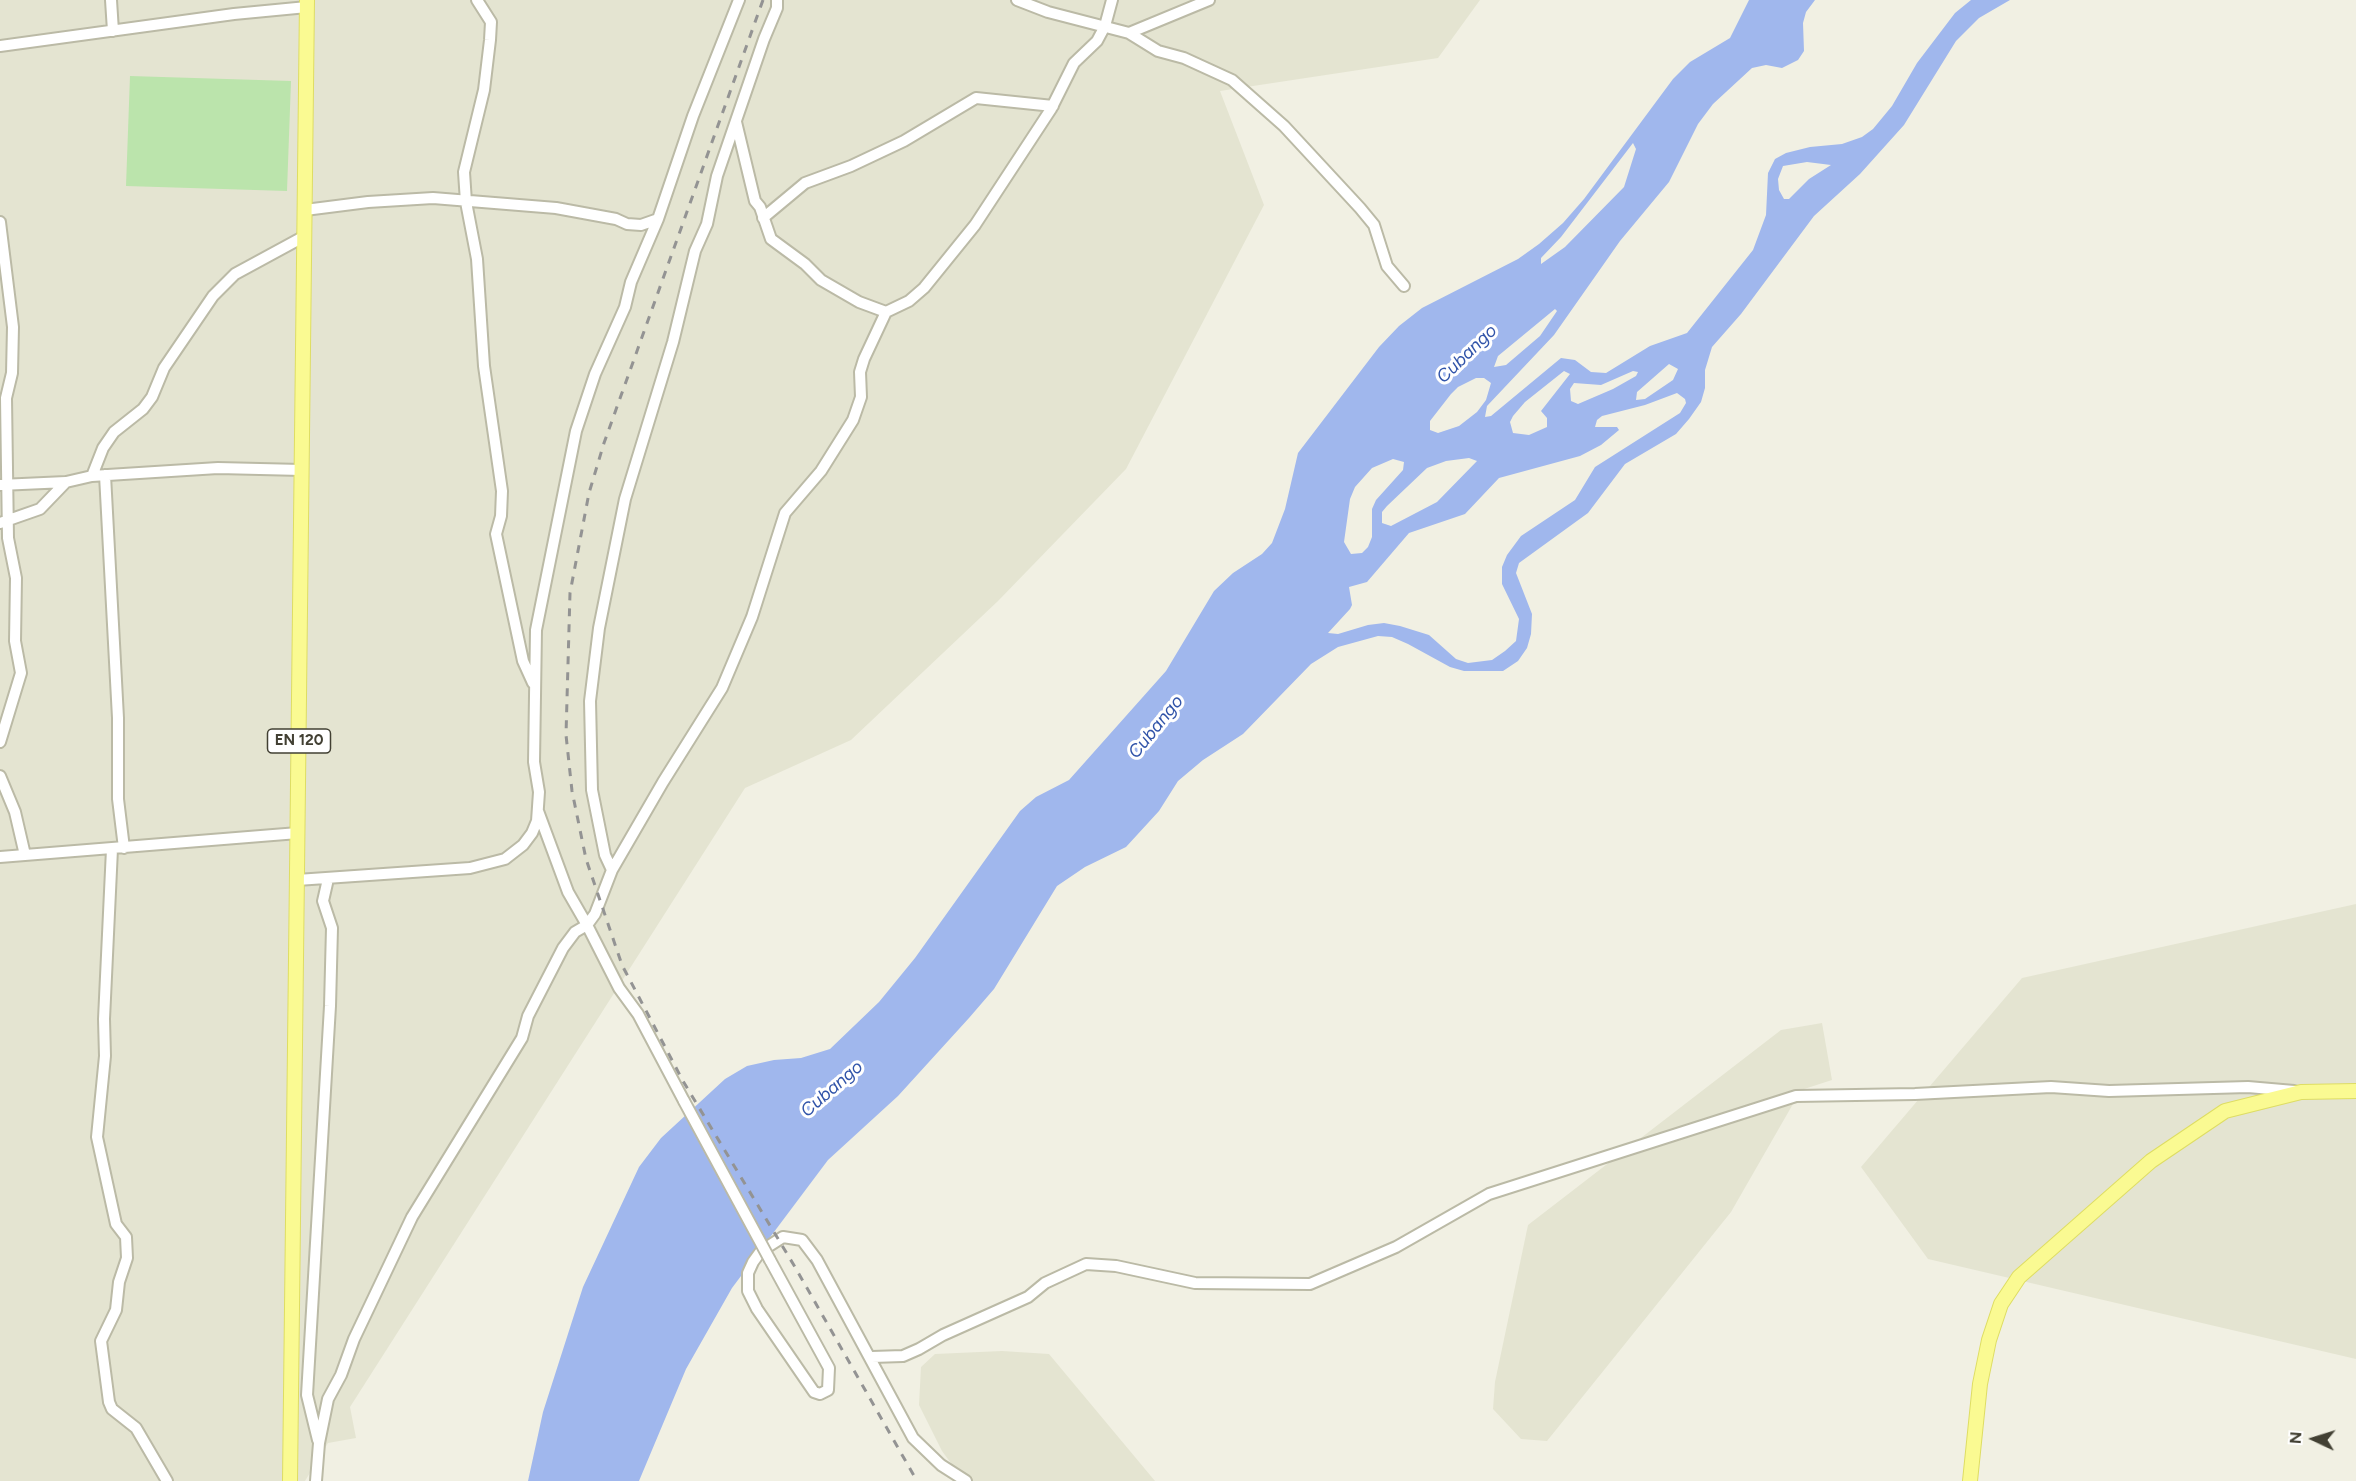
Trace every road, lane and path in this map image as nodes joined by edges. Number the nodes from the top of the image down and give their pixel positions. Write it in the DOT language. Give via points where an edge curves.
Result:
graph roads {
  1 [pos="111,0"];
  2 [pos="477,0"];
  3 [pos="739,0"];
  4 [pos="777,0"];
  5 [pos="1017,0"];
  6 [pos="1112,0"];
  7 [pos="1209,0"];
  8 [pos="307,4"];
  9 [pos="1105,26"];
  10 [pos="112,31"];
  11 [pos="1129,33"];
  12 [pos="0,46"];
  13 [pos="1053,106"];
  14 [pos="736,122"];
  15 [pos="466,202"];
  16 [pos="305,210"];
  17 [pos="763,218"];
  18 [pos="657,219"];
  19 [pos="0,222"];
  20 [pos="305,236"];
  21 [pos="1404,286"];
  22 [pos="886,312"];
  23 [pos="302,470"];
  24 [pos="105,475"];
  25 [pos="92,476"];
  26 [pos="66,482"];
  27 [pos="4,484"];
  28 [pos="4,521"];
  29 [pos="534,687"];
  30 [pos="0,742"];
  31 [pos="0,776"];
  32 [pos="538,811"];
  33 [pos="298,833"];
  34 [pos="124,848"];
  35 [pos="112,849"];
  36 [pos="25,855"];
  37 [pos="0,857"];
  38 [pos="612,870"];
  39 [pos="328,879"];
  40 [pos="297,880"];
  41 [pos="586,925"];
  42 [pos="2356,1091"];
  43 [pos="2301,1092"];
  44 [pos="872,1357"];
  45 [pos="319,1443"];
  46 [pos="167,1481"];
  47 [pos="290,1481"];
  48 [pos="316,1481"];
  49 [pos="966,1481"];
  50 [pos="1970,1481"];
  1 -- 10 [label="street"];
  2 -- 15 [label="street" via="491,22 484,90 464,172"];
  3 -- 18 [label="street"];
  4 -- 14 [label="street"];
  5 -- 9 [label="street"];
  6 -- 9 [label="street"];
  7 -- 11 [label="street"];
  8 -- 10 [label="street"];
  8 -- 16 [label="main road, EN 120"];
  9 -- 11 [label="street"];
  9 -- 13 [label="street" via="1097,41 1074,63"];
  10 -- 12 [label="street"];
  11 -- 21 [label="street" via="1158,51 1225,75 1273,116 1374,225 1384,260"];
  13 -- 17 [label="street" via="976,98 904,141 805,183"];
  13 -- 22 [label="street" via="941,270 909,301"];
  14 -- 17 [label="street" via="755,201"];
  14 -- 38 [label="street" via="625,499 599,628 590,701 590,769 600,834"];
  15 -- 16 [label="street" via="433,198"];
  15 -- 18 [label="street" via="556,208 627,224 640,225"];
  15 -- 29 [label="street" via="477,259 484,366 502,491 496,534 523,661"];
  16 -- 20 [label="main road, EN 120"];
  17 -- 22 [label="street" via="771,239 821,280"];
  18 -- 29 [label="street" via="576,431 536,630"];
  19 -- 27 [label="street" via="13,327"];
  20 -- 23 [label="main road, EN 120"];
  20 -- 25 [label="street" via="235,274 213,296 164,369 152,397 114,432 103,448"];
  22 -- 38 [label="street" via="864,358 861,397 853,420 821,471 785,513 752,617 722,688"];
  23 -- 24 [label="street" via="218,468"];
  23 -- 33 [label="main road, EN 120"];
  24 -- 25 [label="street"];
  24 -- 34 [label="street" via="118,718 118,799"];
  25 -- 26 [label="street"];
  26 -- 27 [label="street"];
  26 -- 28 [label="street" via="40,509"];
  27 -- 28 [label="street"];
  28 -- 30 [label="street" via="16,578 16,656 21,673"];
  29 -- 32 [label="street"];
  31 -- 36 [label="street" via="15,812"];
  32 -- 39 [label="street" via="532,833 505,859 470,868"];
  32 -- 41 [label="street" via="564,883"];
  33 -- 34 [label="street"];
  33 -- 40 [label="main road, EN 120"];
  34 -- 35 [label="street"];
  35 -- 36 [label="street"];
  35 -- 46 [label="street" via="105,1056 97,1137 116,1224 126,1237 127,1258 116,1310 101,1341 112,1409 136,1428"];
  36 -- 37 [label="street"];
  38 -- 41 [label="street" via="596,914"];
  39 -- 40 [label="street"];
  39 -- 45 [label="street" via="323,900 332,928 330,1006 307,1395"];
  40 -- 47 [label="main road, EN 120"];
  41 -- 44 [label="street, bridge" via="619,988 639,1014 684,1101 770,1260 829,1368 826,1392 814,1392 757,1309 748,1291 748,1273 753,1262 761,1251 777,1239 797,1238 807,1245"];
  41 -- 45 [label="street" via="563,948 528,1016 522,1038 412,1217 328,1399"];
  42 -- 43 [label="main road"];
  43 -- 44 [label="street" via="2248,1087 2109,1091 2051,1087 1796,1096 1489,1194 1396,1247 1310,1284 1195,1283 1142,1270 1086,1264 1045,1283 1028,1297 903,1356"];
  43 -- 50 [label="main road" via="2225,1111 2194,1130 2151,1161 2019,1277 2001,1304 1989,1340 1980,1384"];
  44 -- 49 [label="street" via="914,1438 941,1465"];
  45 -- 48 [label="street"];
}
